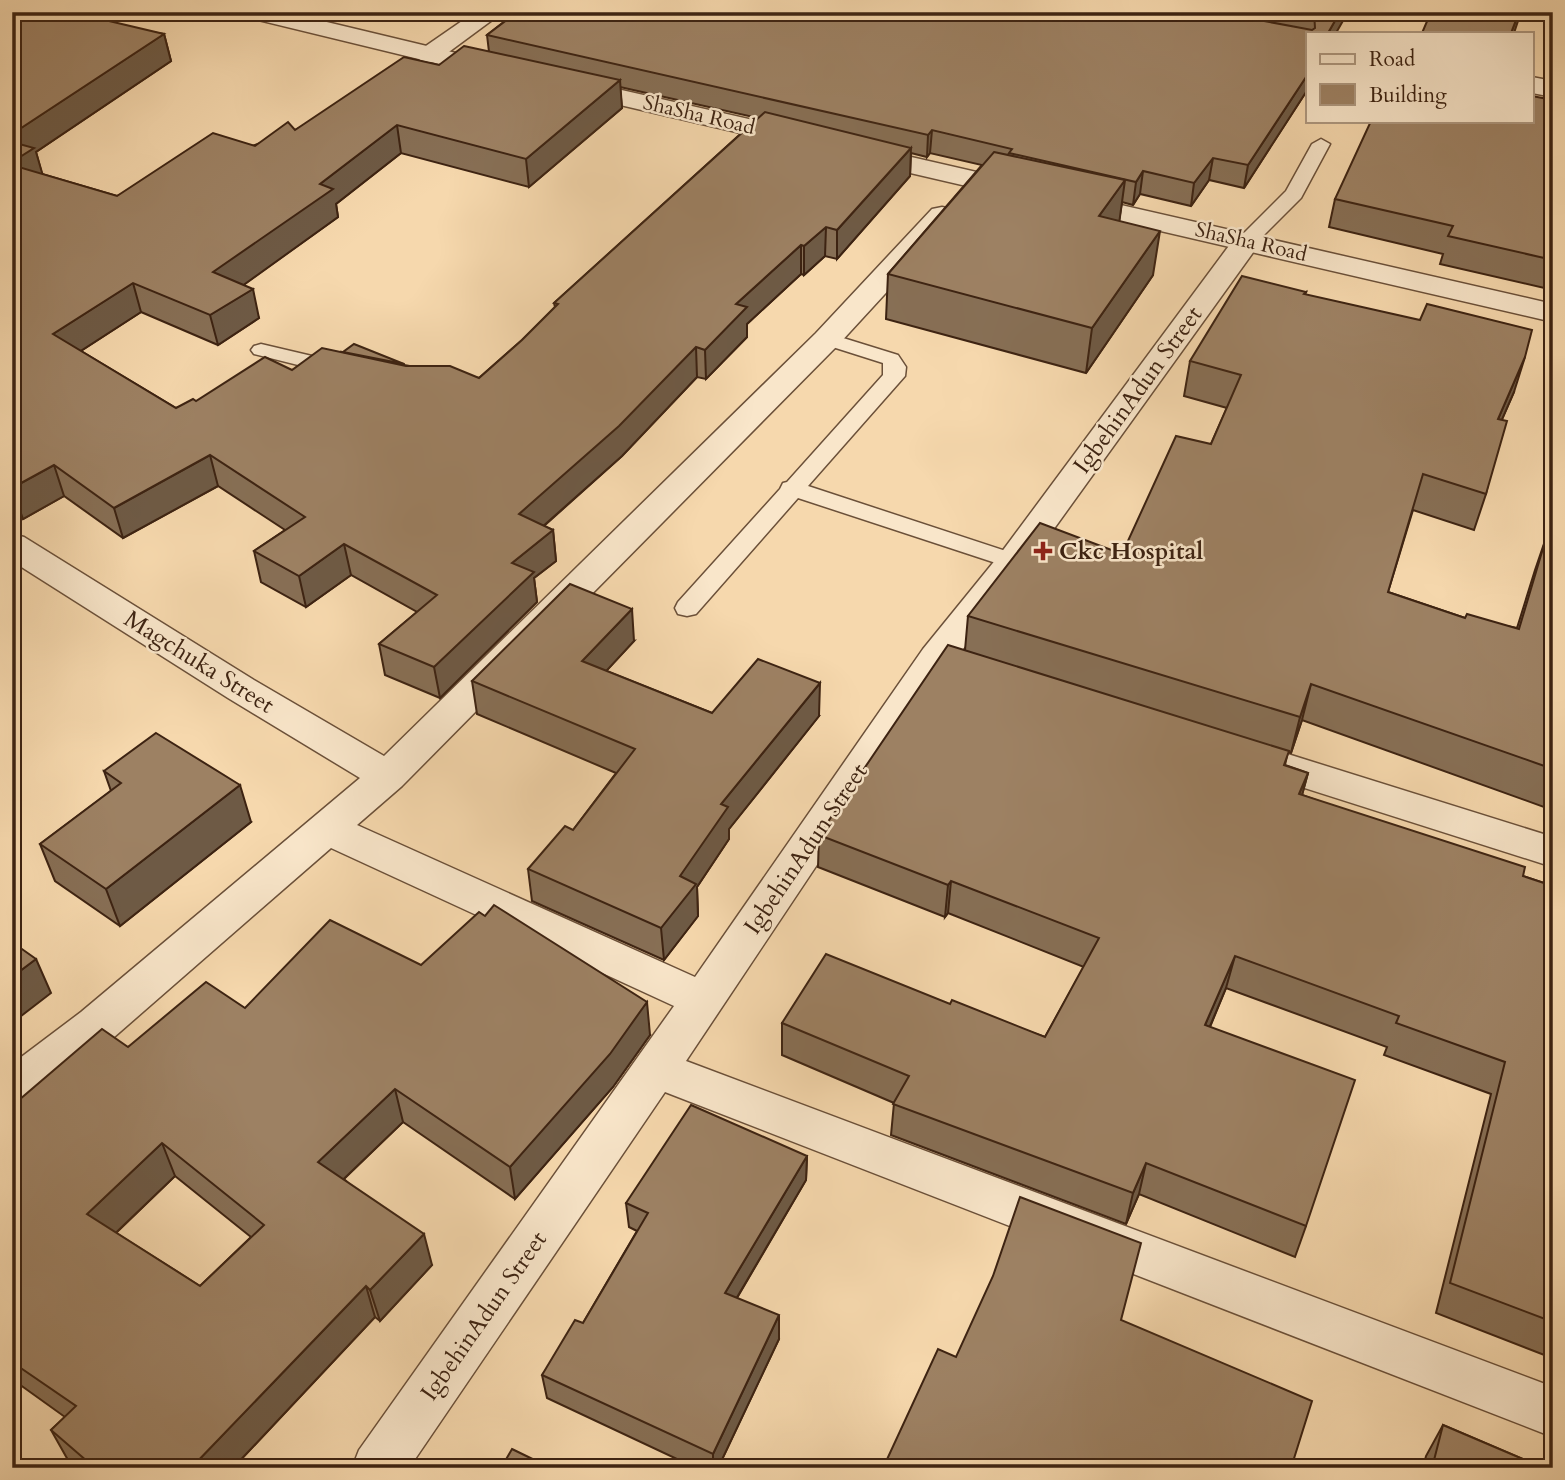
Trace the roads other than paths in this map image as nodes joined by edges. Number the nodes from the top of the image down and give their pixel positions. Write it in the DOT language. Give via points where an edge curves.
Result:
graph roads {
  1 [pos="254,12"];
  2 [pos="491,12"];
  3 [pos="429,55"];
  4 [pos="523,76"];
  5 [pos="549,82"];
  6 [pos="1534,85"];
  7 [pos="1553,89"];
  8 [pos="1321,144"];
  9 [pos="974,181"];
  10 [pos="1248,241"];
  11 [pos="1553,313"];
  12 [pos="827,339"];
  13 [pos="261,350"];
  14 [pos="363,375"];
  15 [pos="791,488"];
  16 [pos="12,545"];
  17 [pos="1013,561"];
  18 [pos="687,608"];
  19 [pos="936,658"];
  20 [pos="975,671"];
  21 [pos="1225,749"];
  22 [pos="388,776"];
  23 [pos="327,829"];
  24 [pos="1553,852"];
  25 [pos="703,1000"];
  26 [pos="656,1069"];
  27 [pos="12,1090"];
  28 [pos="1553,1412"];
  29 [pos="378,1468"];
  1 -- 3 [label="street"];
  2 -- 3 [label="street"];
  3 -- 4 [label="street"];
  5 -- 9 [label="street, ShaSha Road" via="755,137"];
  6 -- 7 [label="street"];
  8 -- 10 [label="lane" via="1294,194"];
  9 -- 10 [label="street, ShaSha Road"];
  9 -- 12 [label="street"];
  10 -- 11 [label="street, ShaSha Road"];
  10 -- 17 [label="street, IgbehinAdun Street"];
  12 -- 15 [label="lane" via="891,359 894,376"];
  12 -- 22 [label="street"];
  13 -- 14 [label="lane"];
  15 -- 17 [label="lane"];
  15 -- 18 [label="lane"];
  16 -- 22 [label="street, Magchuka Street"];
  17 -- 19 [label="street, IgbehinAdun Street"];
  19 -- 20 [label="street"];
  19 -- 25 [label="street, IgbehinAdun Street"];
  21 -- 24 [label="street"];
  22 -- 23 [label="street"];
  23 -- 25 [label="street"];
  23 -- 27 [label="street" via="97,1025"];
  25 -- 26 [label="street, IgbehinAdun Street"];
  26 -- 28 [label="street"];
  26 -- 29 [label="street, IgbehinAdun Street"];
}
